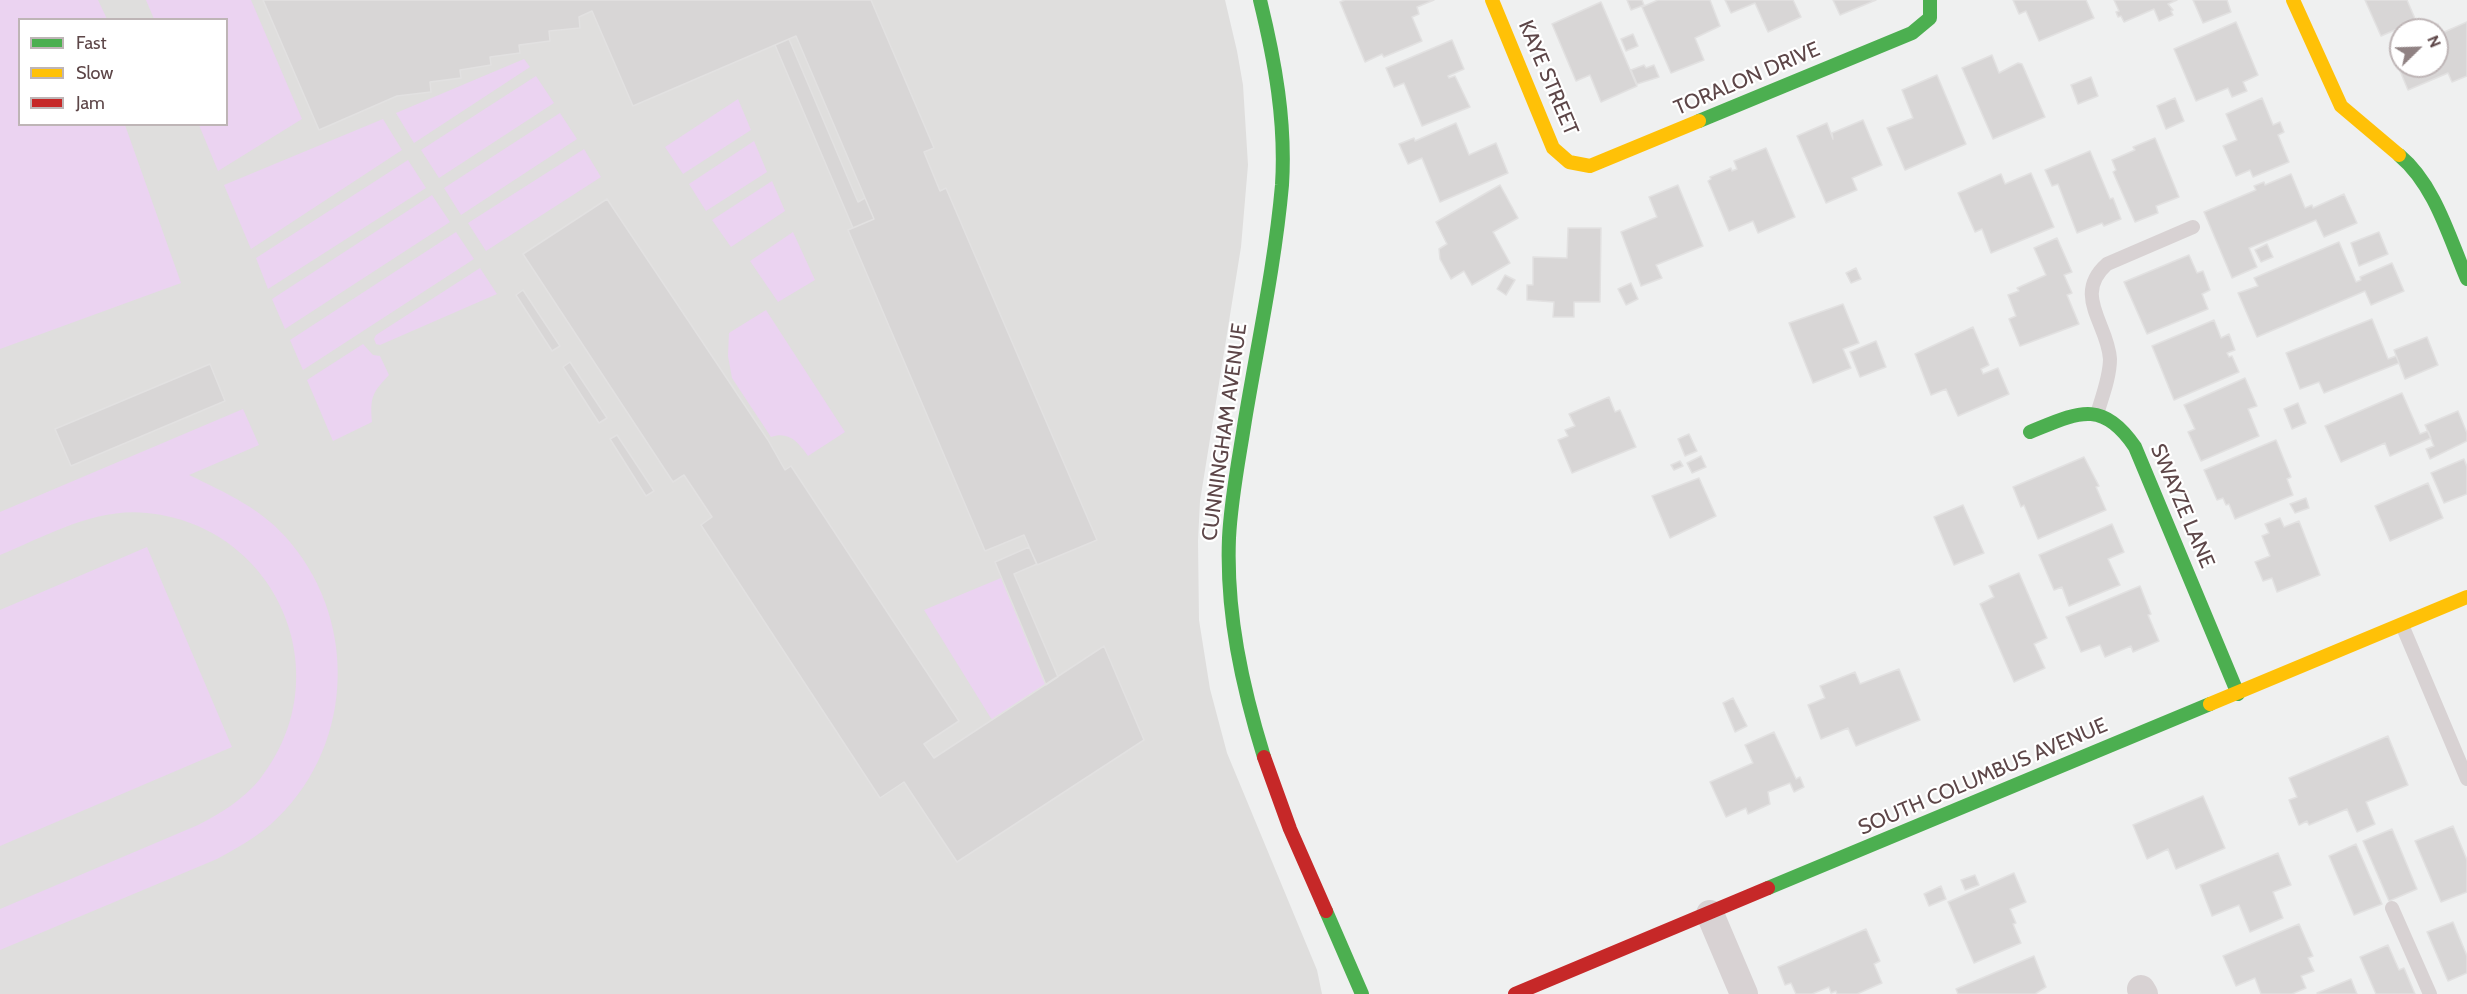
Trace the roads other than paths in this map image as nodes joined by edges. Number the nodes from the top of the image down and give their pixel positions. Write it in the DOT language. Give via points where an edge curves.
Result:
graph roads {
  1 [pos="1260,0"];
  2 [pos="1492,0"];
  3 [pos="1930,0"];
  4 [pos="2293,0"];
  5 [pos="1576,165"];
  6 [pos="2193,227"];
  7 [pos="2467,279"];
  8 [pos="2097,414"];
  9 [pos="2030,432"];
  10 [pos="2467,597"];
  11 [pos="2402,625"];
  12 [pos="2238,694"];
  13 [pos="2467,779"];
  14 [pos="2392,908"];
  15 [pos="1710,914"];
  16 [pos="1362,994"];
  17 [pos="1515,994"];
  18 [pos="1744,994"];
  19 [pos="2430,994"];
  1 -- 16 [label="main road, CUNNINGHAM AVENUE" via="1272,46 1283,158 1280,210 1233,500 1229,590 1233,637 1241,684 1269,777"];
  2 -- 5 [label="main road, KAYE STREET" via="1553,148 1565,161"];
  3 -- 5 [label="main road, TORALON DRIVE" via="1930,18 1912,33 1609,160 1590,166"];
  4 -- 7 [label="main road" via="2341,106 2413,167 2427,186"];
  6 -- 8 [label="lane" via="2107,264 2097,273 2092,286 2093,305 2110,358"];
  8 -- 9 [label="main road" via="2075,415"];
  8 -- 12 [label="main road, SWAYZE LANE" via="2113,419 2135,447"];
  10 -- 11 [label="main road, SOUTH COLUMBUS AVENUE"];
  11 -- 12 [label="main road, SOUTH COLUMBUS AVENUE"];
  11 -- 13 [label="lane"];
  12 -- 15 [label="main road, SOUTH COLUMBUS AVENUE"];
  14 -- 19 [label="lane"];
  15 -- 17 [label="main road, SOUTH COLUMBUS AVENUE"];
  15 -- 18 [label="street"];
}
